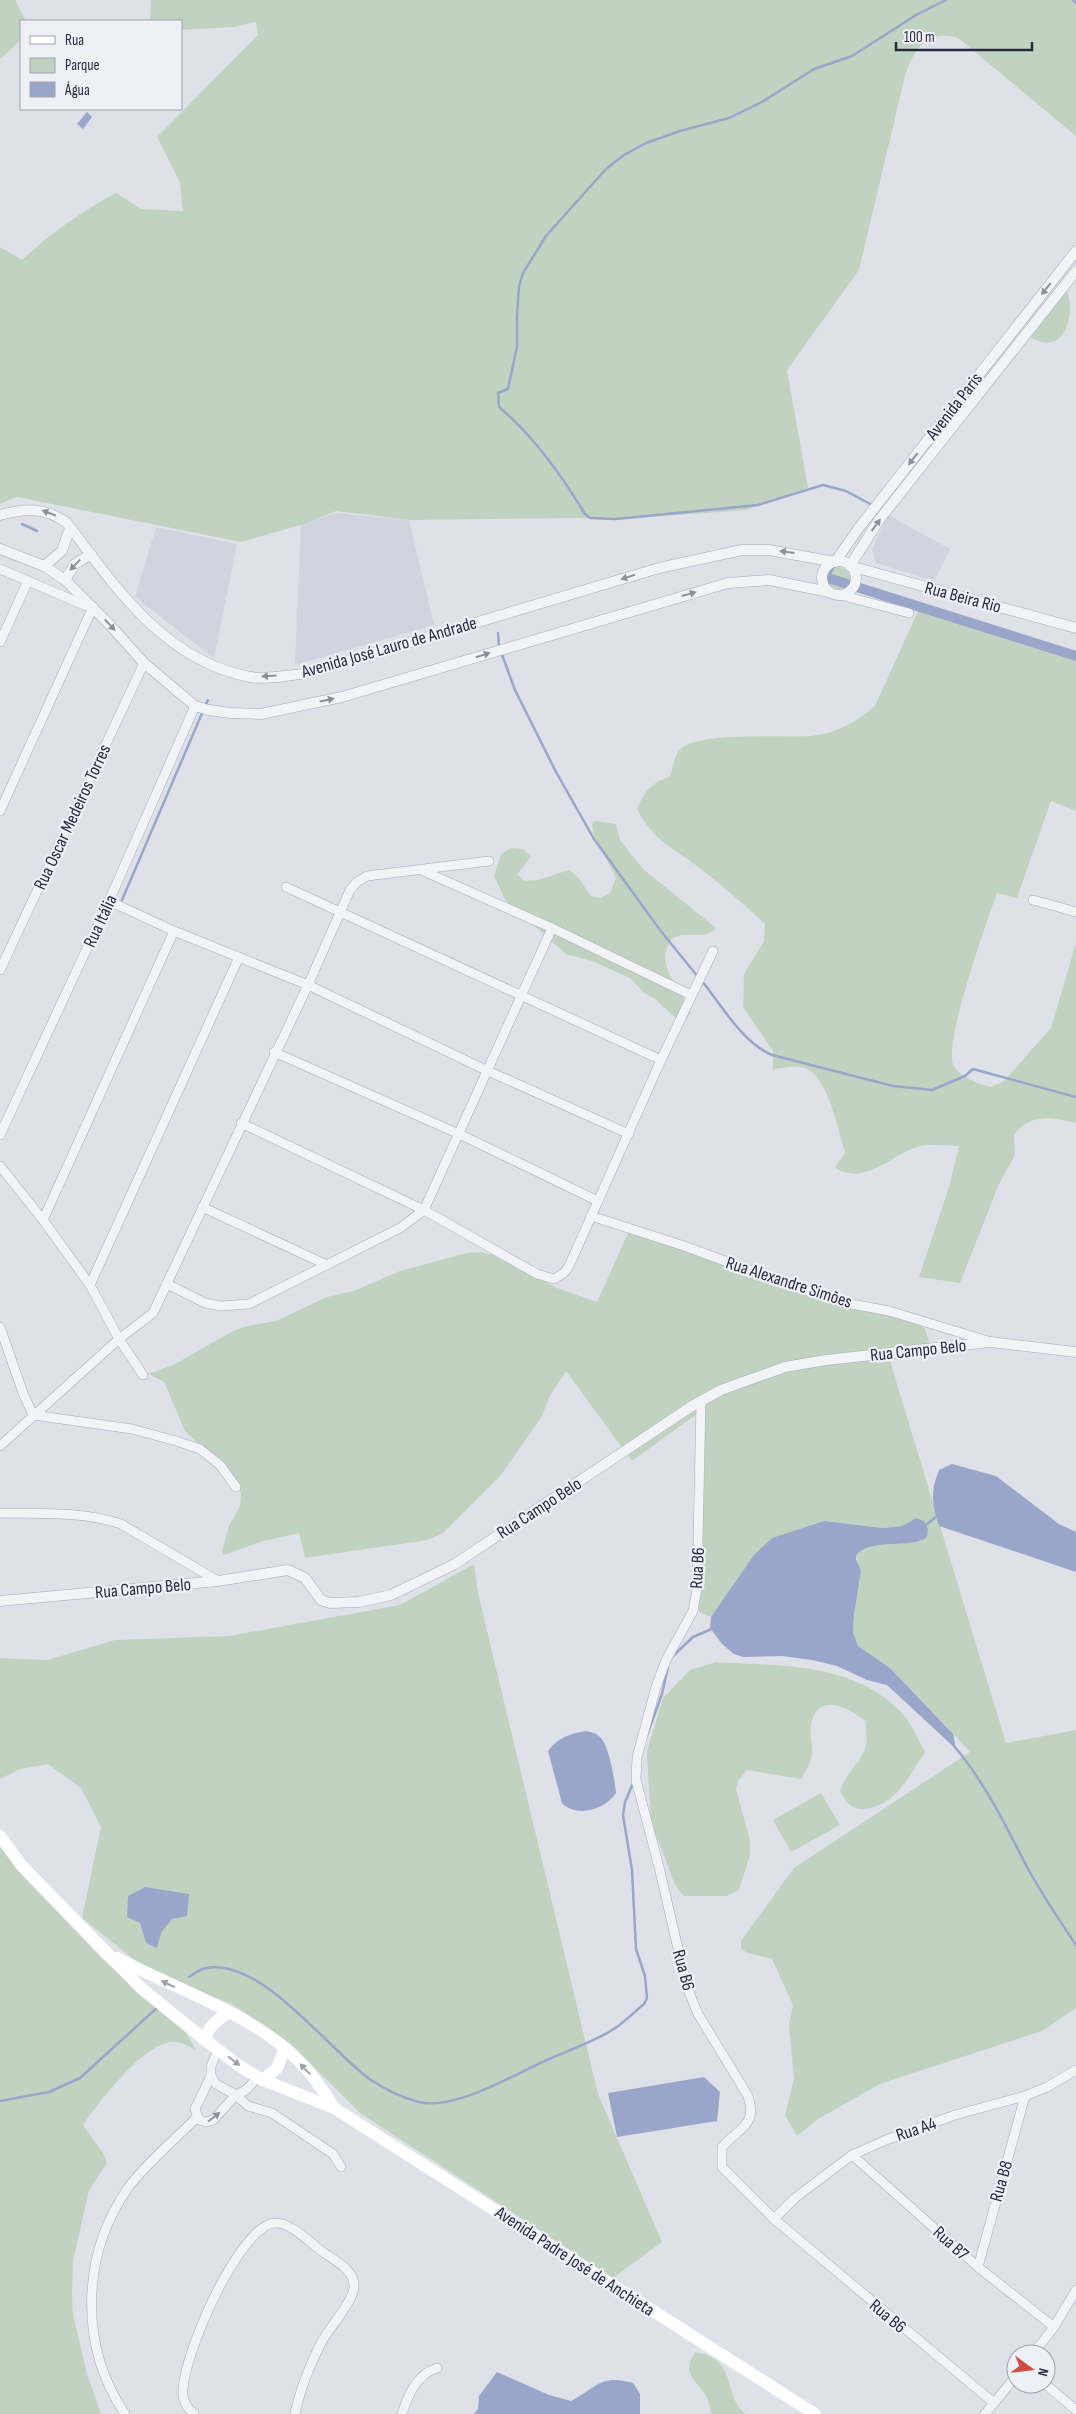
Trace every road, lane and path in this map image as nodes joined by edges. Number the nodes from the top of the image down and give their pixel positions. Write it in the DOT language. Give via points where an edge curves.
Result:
graph roads {
  1 [pos="1076,251"];
  2 [pos="1076,271"];
  3 [pos="0,515"];
  4 [pos="70,528"];
  5 [pos="0,549"];
  6 [pos="91,554"];
  7 [pos="835,562"];
  8 [pos="44,566"];
  9 [pos="850,566"];
  10 [pos="0,568"];
  11 [pos="65,580"];
  12 [pos="28,581"];
  13 [pos="829,592"];
  14 [pos="840,595"];
  15 [pos="93,607"];
  16 [pos="909,613"];
  17 [pos="1076,628"];
  18 [pos="0,642"];
  19 [pos="144,663"];
  20 [pos="202,708"];
  21 [pos="0,810"];
  22 [pos="489,861"];
  23 [pos="421,869"];
  24 [pos="286,887"];
  25 [pos="1033,900"];
  26 [pos="109,901"];
  27 [pos="340,912"];
  28 [pos="1076,912"];
  29 [pos="552,928"];
  30 [pos="174,931"];
  31 [pos="713,951"];
  32 [pos="240,957"];
  33 [pos="0,970"];
  34 [pos="308,985"];
  35 [pos="691,994"];
  36 [pos="522,995"];
  37 [pos="274,1052"];
  38 [pos="661,1060"];
  39 [pos="488,1070"];
  40 [pos="241,1123"];
  41 [pos="459,1134"];
  42 [pos="629,1134"];
  43 [pos="0,1135"];
  44 [pos="0,1166"];
  45 [pos="598,1201"];
  46 [pos="202,1207"];
  47 [pos="424,1210"];
  48 [pos="591,1216"];
  49 [pos="43,1220"];
  50 [pos="327,1265"];
  51 [pos="167,1284"];
  52 [pos="90,1285"];
  53 [pos="0,1327"];
  54 [pos="119,1339"];
  55 [pos="990,1342"];
  56 [pos="1076,1352"];
  57 [pos="143,1375"];
  58 [pos="701,1401"];
  59 [pos="32,1415"];
  60 [pos="0,1446"];
  61 [pos="236,1487"];
  62 [pos="0,1514"];
  63 [pos="218,1581"];
  64 [pos="0,1601"];
  65 [pos="0,1836"];
  66 [pos="106,1952"];
  67 [pos="229,2013"];
  68 [pos="205,2040"];
  69 [pos="285,2048"];
  70 [pos="218,2050"];
  71 [pos="1076,2070"];
  72 [pos="211,2076"];
  73 [pos="260,2078"];
  74 [pos="236,2095"];
  75 [pos="1025,2096"];
  76 [pos="334,2108"];
  77 [pos="197,2117"];
  78 [pos="852,2155"];
  79 [pos="341,2167"];
  80 [pos="774,2219"];
  81 [pos="978,2267"];
  82 [pos="1076,2290"];
  83 [pos="1054,2327"];
  84 [pos="1041,2344"];
  85 [pos="437,2368"];
  86 [pos="1006,2388"];
  87 [pos="1056,2393"];
  88 [pos="994,2403"];
  89 [pos="1076,2410"];
  90 [pos="124,2414"];
  91 [pos="194,2414"];
  92 [pos="296,2414"];
  93 [pos="402,2414"];
  94 [pos="815,2414"];
  95 [pos="985,2414"];
  1 -- 7 [label="street, Avenida Paris, one-way"];
  9 -- 2 [label="street, Avenida Paris, one-way" via="879,520"];
  4 -- 3 [label="street, Avenida José Lauro de Andrade, one-way" via="56,515 44,510"];
  4 -- 6 [label="street, Avenida José Lauro de Andrade"];
  4 -- 8 [label="street" via="62,551"];
  5 -- 8 [label="street"];
  7 -- 6 [label="street, Avenida José Lauro de Andrade, one-way" via="769,550 742,550 659,568 304,674 253,677 208,664 154,629"];
  6 -- 11 [label="street, one-way" via="75,564"];
  7 -- 9 [label="street"];
  7 -- 13 [label="street" via="826,567 822,575 823,584"];
  8 -- 11 [label="street"];
  9 -- 14 [label="street" via="855,574 854,583 849,591"];
  9 -- 17 [label="street, Rua Beira Rio"];
  10 -- 12 [label="street"];
  11 -- 15 [label="street"];
  12 -- 15 [label="street"];
  12 -- 18 [label="street"];
  13 -- 14 [label="street"];
  20 -- 13 [label="street, Avenida José Lauro de Andrade, one-way" via="261,714 342,697 728,583 769,580"];
  14 -- 16 [label="street"];
  15 -- 19 [label="street, one-way"];
  15 -- 21 [label="street"];
  19 -- 20 [label="street"];
  19 -- 33 [label="street, Rua Oscar Medeiros Torres"];
  20 -- 26 [label="street, Rua Itália"];
  22 -- 23 [label="street"];
  23 -- 27 [label="street" via="367,876 350,890"];
  23 -- 29 [label="street"];
  24 -- 27 [label="street"];
  25 -- 28 [label="street"];
  26 -- 30 [label="street"];
  26 -- 43 [label="street, Rua Itália"];
  27 -- 34 [label="street"];
  27 -- 36 [label="street"];
  29 -- 35 [label="street"];
  29 -- 36 [label="street"];
  30 -- 32 [label="street"];
  30 -- 49 [label="street"];
  31 -- 35 [label="street"];
  32 -- 34 [label="street"];
  32 -- 52 [label="street"];
  34 -- 37 [label="street"];
  34 -- 39 [label="street"];
  35 -- 38 [label="street"];
  36 -- 38 [label="street"];
  36 -- 39 [label="street"];
  37 -- 40 [label="street"];
  37 -- 41 [label="street"];
  38 -- 42 [label="street"];
  39 -- 41 [label="street"];
  39 -- 42 [label="street"];
  40 -- 46 [label="street"];
  40 -- 47 [label="street"];
  41 -- 45 [label="street"];
  41 -- 47 [label="street"];
  42 -- 45 [label="street"];
  44 -- 49 [label="street"];
  45 -- 48 [label="street"];
  46 -- 50 [label="street"];
  46 -- 51 [label="street"];
  47 -- 48 [label="street" via="537,1274 554,1279 569,1266"];
  47 -- 50 [label="street" via="400,1228"];
  48 -- 55 [label="street, Rua Alexandre Simões" via="804,1290 842,1302 889,1311"];
  49 -- 52 [label="street"];
  50 -- 51 [label="street" via="249,1304 220,1306 205,1303"];
  51 -- 54 [label="street" via="153,1313"];
  52 -- 54 [label="street"];
  53 -- 59 [label="street"];
  54 -- 57 [label="street"];
  54 -- 59 [label="street"];
  55 -- 56 [label="street, Rua Campo Belo"];
  55 -- 58 [label="street, Rua Campo Belo" via="785,1367 721,1390"];
  58 -- 63 [label="street, Rua Campo Belo" via="455,1564 391,1596 330,1603 321,1600 305,1578 288,1570"];
  58 -- 80 [label="street, Rua B6" via="697,1589 693,1611 666,1660 656,1686 637,1757 636,1780 687,1987 698,2014 748,2096 752,2108 750,2120 722,2148 722,2167"];
  59 -- 60 [label="street"];
  59 -- 61 [label="street" via="132,1429 176,1440 200,1449 220,1465"];
  62 -- 63 [label="street" via="104,1518 121,1524"];
  63 -- 64 [label="street, Rua Campo Belo"];
  65 -- 66 [label="main road, Avenida Padre José de Anchieta" via="22,1866"];
  67 -- 66 [label="main road, Avenida Padre José de Anchieta, one-way"];
  66 -- 68 [label="main road, Avenida Padre José de Anchieta" via="141,1988"];
  67 -- 68 [label="main road" via="214,2022"];
  67 -- 69 [label="main road, Avenida Padre José de Anchieta"];
  68 -- 70 [label="main road, Avenida Padre José de Anchieta"];
  69 -- 73 [label="main road" via="277,2068"];
  76 -- 69 [label="main road, Avenida Padre José de Anchieta, one-way" via="318,2082"];
  70 -- 72 [label="street" via="211,2066"];
  70 -- 73 [label="main road, Avenida Padre José de Anchieta, one-way"];
  71 -- 75 [label="street, Rua A4"];
  72 -- 74 [label="street" via="220,2088"];
  72 -- 77 [label="street" via="195,2109"];
  73 -- 74 [label="street"];
  73 -- 76 [label="main road, Avenida Padre José de Anchieta"];
  77 -- 74 [label="street, one-way" via="202,2121 213,2120"];
  74 -- 79 [label="street" via="248,2106 272,2113 333,2154"];
  75 -- 78 [label="street, Rua A4" via="955,2115"];
  75 -- 81 [label="street, Rua B8"];
  76 -- 94 [label="main road, Avenida Padre José de Anchieta"];
  77 -- 90 [label="street" via="130,2187 109,2223 96,2262 91,2296 95,2346 105,2378"];
  78 -- 80 [label="street, Rua A4" via="795,2198"];
  78 -- 81 [label="street, Rua B7"];
  80 -- 88 [label="street, Rua B6"];
  81 -- 83 [label="street, Rua B7"];
  82 -- 83 [label="street"];
  83 -- 84 [label="street"];
  85 -- 93 [label="street" via="418,2381"];
  86 -- 88 [label="street"];
  87 -- 89 [label="street"];
  88 -- 95 [label="street"];
  91 -- 92 [label="street" via="185,2404 183,2391 192,2350 205,2316 242,2251 260,2229 273,2223 288,2227 349,2271 354,2283 352,2295 314,2358"];
}
